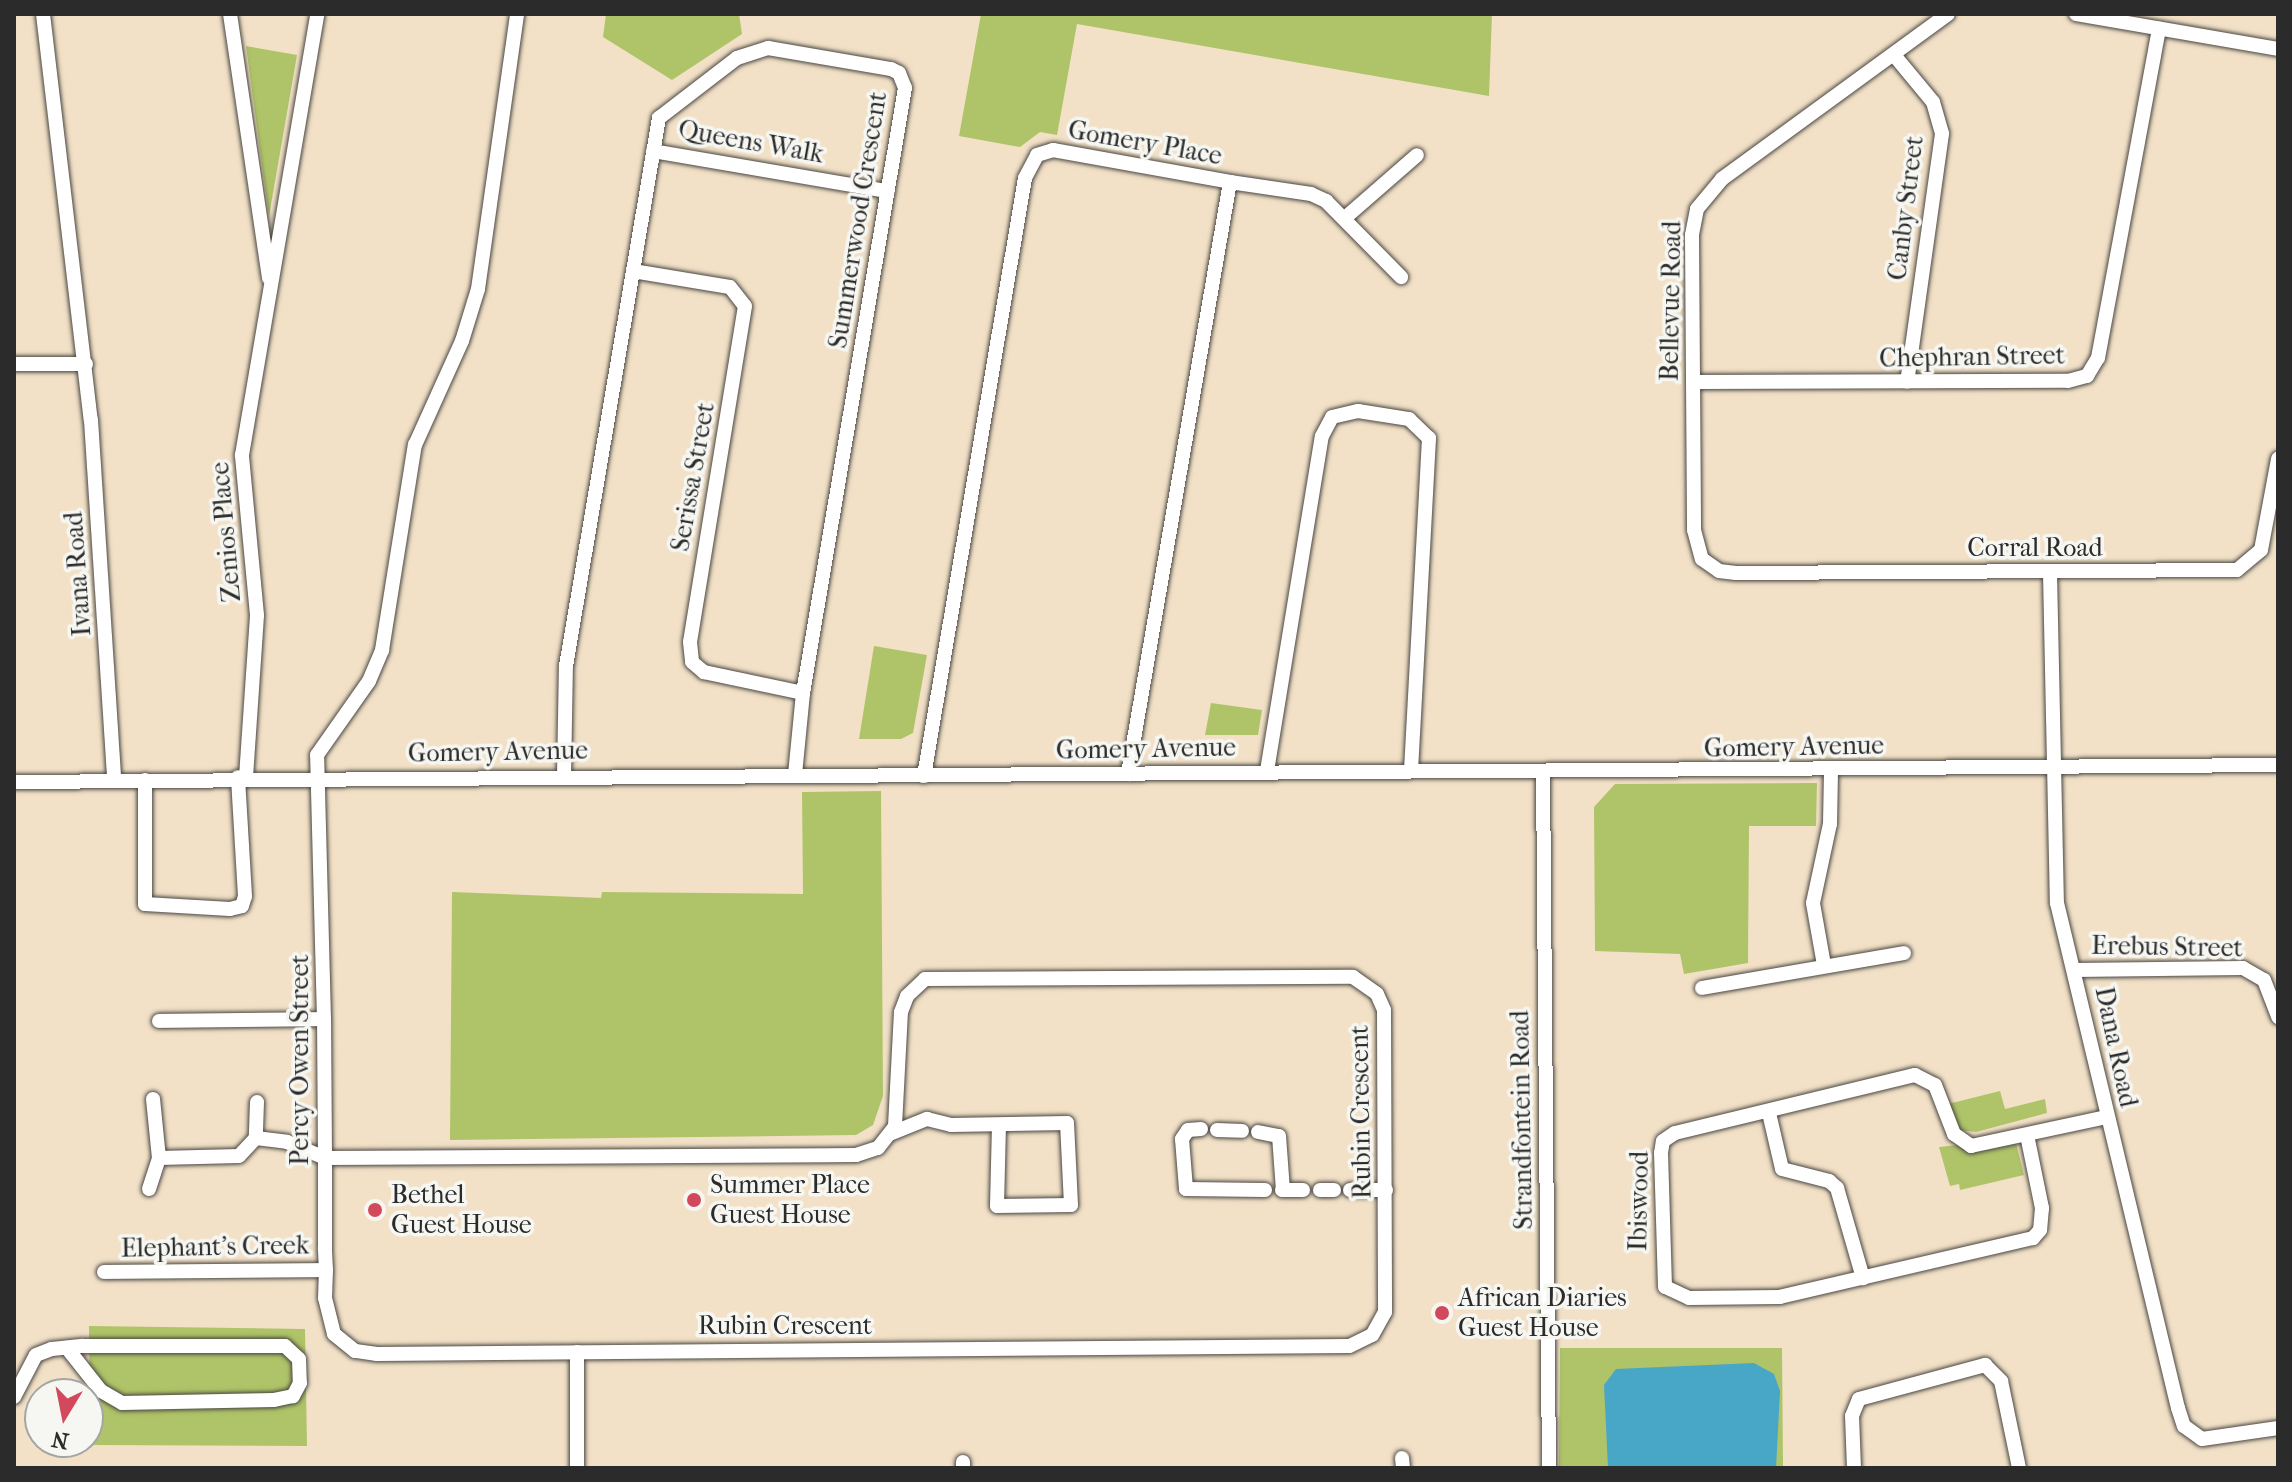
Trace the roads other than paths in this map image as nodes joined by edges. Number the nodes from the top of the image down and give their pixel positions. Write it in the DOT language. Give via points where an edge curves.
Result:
graph roads {
  1 [pos="43,14"];
  2 [pos="230,14"];
  3 [pos="317,14"];
  4 [pos="517,14"];
  5 [pos="1948,14"];
  6 [pos="2076,14"];
  7 [pos="2159,29"];
  8 [pos="2278,49"];
  9 [pos="1894,55"];
  10 [pos="653,151"];
  11 [pos="1417,155"];
  12 [pos="1230,182"];
  13 [pos="888,191"];
  14 [pos="1346,217"];
  15 [pos="633,271"];
  16 [pos="1401,277"];
  17 [pos="271,286"];
  18 [pos="14,364"];
  19 [pos="86,364"];
  20 [pos="1693,382"];
  21 [pos="1907,382"];
  22 [pos="2278,459"];
  23 [pos="1709,566"];
  24 [pos="2050,573"];
  25 [pos="803,693"];
  26 [pos="2278,765"];
  27 [pos="2052,768"];
  28 [pos="1411,769"];
  29 [pos="1831,770"];
  30 [pos="1267,771"];
  31 [pos="1543,772"];
  32 [pos="1128,774"];
  33 [pos="795,775"];
  34 [pos="564,776"];
  35 [pos="924,776"];
  36 [pos="242,777"];
  37 [pos="317,778"];
  38 [pos="114,780"];
  39 [pos="145,780"];
  40 [pos="14,782"];
  41 [pos="1904,953"];
  42 [pos="1824,965"];
  43 [pos="2074,970"];
  44 [pos="1702,988"];
  45 [pos="2278,1017"];
  46 [pos="324,1019"];
  47 [pos="159,1021"];
  48 [pos="153,1099"];
  49 [pos="257,1102"];
  50 [pos="1769,1113"];
  51 [pos="2106,1117"];
  52 [pos="999,1125"];
  53 [pos="1201,1129"];
  54 [pos="1217,1130"];
  55 [pos="892,1133"];
  56 [pos="2027,1135"];
  57 [pos="256,1138"];
  58 [pos="159,1158"];
  59 [pos="325,1158"];
  60 [pos="149,1189"];
  61 [pos="1265,1190"];
  62 [pos="1303,1190"];
  63 [pos="1350,1190"];
  64 [pos="1386,1190"];
  65 [pos="326,1270"];
  66 [pos="104,1272"];
  67 [pos="1863,1278"];
  68 [pos="337,1339"];
  69 [pos="67,1348"];
  70 [pos="577,1352"];
  71 [pos="14,1397"];
  72 [pos="2278,1428"];
  73 [pos="577,1468"];
  74 [pos="1549,1468"];
  75 [pos="1854,1468"];
  76 [pos="2019,1468"];
  1 -- 19 [label="street, Ivana Road"];
  2 -- 17 [label="street, Zenios Place"];
  3 -- 17 [label="street, Zenios Place"];
  4 -- 37 [label="street, Percy Owen Street" via="471,318 415,445 377,667 320,747"];
  5 -- 9 [label="street, Bellevue Road"];
  6 -- 7 [label="street"];
  7 -- 8 [label="street"];
  7 -- 21 [label="street, Chephran Street" via="2093,370 2068,381"];
  9 -- 20 [label="street, Bellevue Road" via="1703,197 1693,219"];
  9 -- 21 [label="street, Canby Street" via="1933,102 1942,134"];
  10 -- 13 [label="street, Queens Walk"];
  10 -- 13 [label="street, Summerwood Crescent" via="662,112 737,58 757,48 799,53 891,69 903,79 904,102"];
  10 -- 15 [label="street, Summerwood Crescent"];
  11 -- 14 [label="street"];
  12 -- 14 [label="street" via="1311,194"];
  12 -- 32 [label="street, Gomery Place"];
  12 -- 35 [label="street, Gomery Place" via="1053,150 1037,155 1029,167"];
  13 -- 25 [label="street, Summerwood Crescent"];
  14 -- 16 [label="street"];
  15 -- 25 [label="street, Serissa Street" via="730,287 745,306 690,642 692,662 704,672"];
  15 -- 34 [label="street, Summerwood Crescent" via="566,666"];
  17 -- 36 [label="street, Zenios Place" via="240,471 257,615"];
  18 -- 19 [label="street"];
  19 -- 38 [label="street, Ivana Road"];
  20 -- 21 [label="street, Chephran Street"];
  20 -- 23 [label="street, Bellevue Road" via="1694,530 1699,554"];
  22 -- 24 [label="street, Corral Road" via="2261,550 2245,567"];
  23 -- 24 [label="street, Corral Road" via="1736,573"];
  24 -- 27 [label="street, Dana Road"];
  25 -- 33 [label="street, Summerwood Crescent"];
  26 -- 27 [label="street, Gomery Avenue"];
  27 -- 29 [label="street, Gomery Avenue"];
  27 -- 43 [label="street, Dana Road" via="2057,903"];
  28 -- 30 [label="street, Gomery Avenue"];
  28 -- 30 [label="street" via="1429,438 1409,419 1358,411 1332,417 1322,436"];
  28 -- 31 [label="street, Gomery Avenue"];
  29 -- 31 [label="street, Gomery Avenue"];
  29 -- 42 [label="street" via="1830,824 1813,903"];
  30 -- 32 [label="street, Gomery Avenue"];
  31 -- 74 [label="street, Strandfontein Road"];
  32 -- 35 [label="street, Gomery Avenue"];
  33 -- 34 [label="street, Gomery Avenue"];
  33 -- 35 [label="street, Gomery Avenue"];
  34 -- 37 [label="street, Gomery Avenue"];
  36 -- 37 [label="street, Gomery Avenue"];
  36 -- 39 [label="street, Gomery Avenue"];
  36 -- 39 [label="street, Zenios Place" via="245,896 242,906 230,909 145,904"];
  37 -- 46 [label="street, Percy Owen Street"];
  38 -- 39 [label="street, Gomery Avenue"];
  38 -- 40 [label="street, Gomery Avenue"];
  41 -- 42 [label="street"];
  42 -- 44 [label="street"];
  43 -- 45 [label="street, Erebus Street" via="2243,968 2264,980"];
  43 -- 51 [label="street, Dana Road"];
  46 -- 47 [label="street"];
  46 -- 59 [label="street, Percy Owen Street"];
  48 -- 58 [label="street"];
  49 -- 57 [label="street"];
  50 -- 56 [label="street, Ibiswood" via="1915,1075 1935,1085 1954,1134 1965,1144"];
  50 -- 67 [label="street" via="1782,1169 1829,1181 1837,1188"];
  50 -- 67 [label="street, Ibiswood" via="1675,1133 1663,1141 1665,1287 1689,1298 1762,1298"];
  51 -- 56 [label="street, Ibiswood"];
  51 -- 72 [label="street, Dana Road" via="2184,1426 2207,1440"];
  52 -- 52 [label="street" via="1068,1124 1071,1205 997,1206"];
  52 -- 55 [label="street" via="927,1119"];
  53 -- 61 [label="street" via="1188,1130 1182,1139 1186,1189"];
  54 -- 62 [label="street" via="1279,1136 1283,1190"];
  55 -- 59 [label="street" via="878,1148 856,1155"];
  55 -- 64 [label="street, Rubin Crescent" via="901,1012 907,996 925,979 1338,975 1366,984 1384,1010"];
  56 -- 67 [label="street, Ibiswood" via="2042,1208 2037,1235"];
  57 -- 58 [label="street" via="239,1156"];
  57 -- 59 [label="street" via="287,1142"];
  58 -- 60 [label="street"];
  59 -- 65 [label="street, Percy Owen Street"];
  63 -- 64 [label="street"];
  64 -- 70 [label="street, Rubin Crescent" via="1385,1312 1372,1335 1349,1346"];
  65 -- 66 [label="street, Elephant’s Creek"];
  65 -- 68 [label="street, Percy Owen Street" via="327,1314"];
  68 -- 70 [label="street, Rubin Crescent" via="367,1353"];
  69 -- 69 [label="street" via="273,1344 294,1350 300,1383 293,1396 274,1400 122,1403 101,1391"];
  69 -- 71 [label="street" via="28,1361"];
  70 -- 73 [label="street"];
  75 -- 76 [label="street" via="1852,1416 1859,1399 1985,1365 2001,1381"];
}
